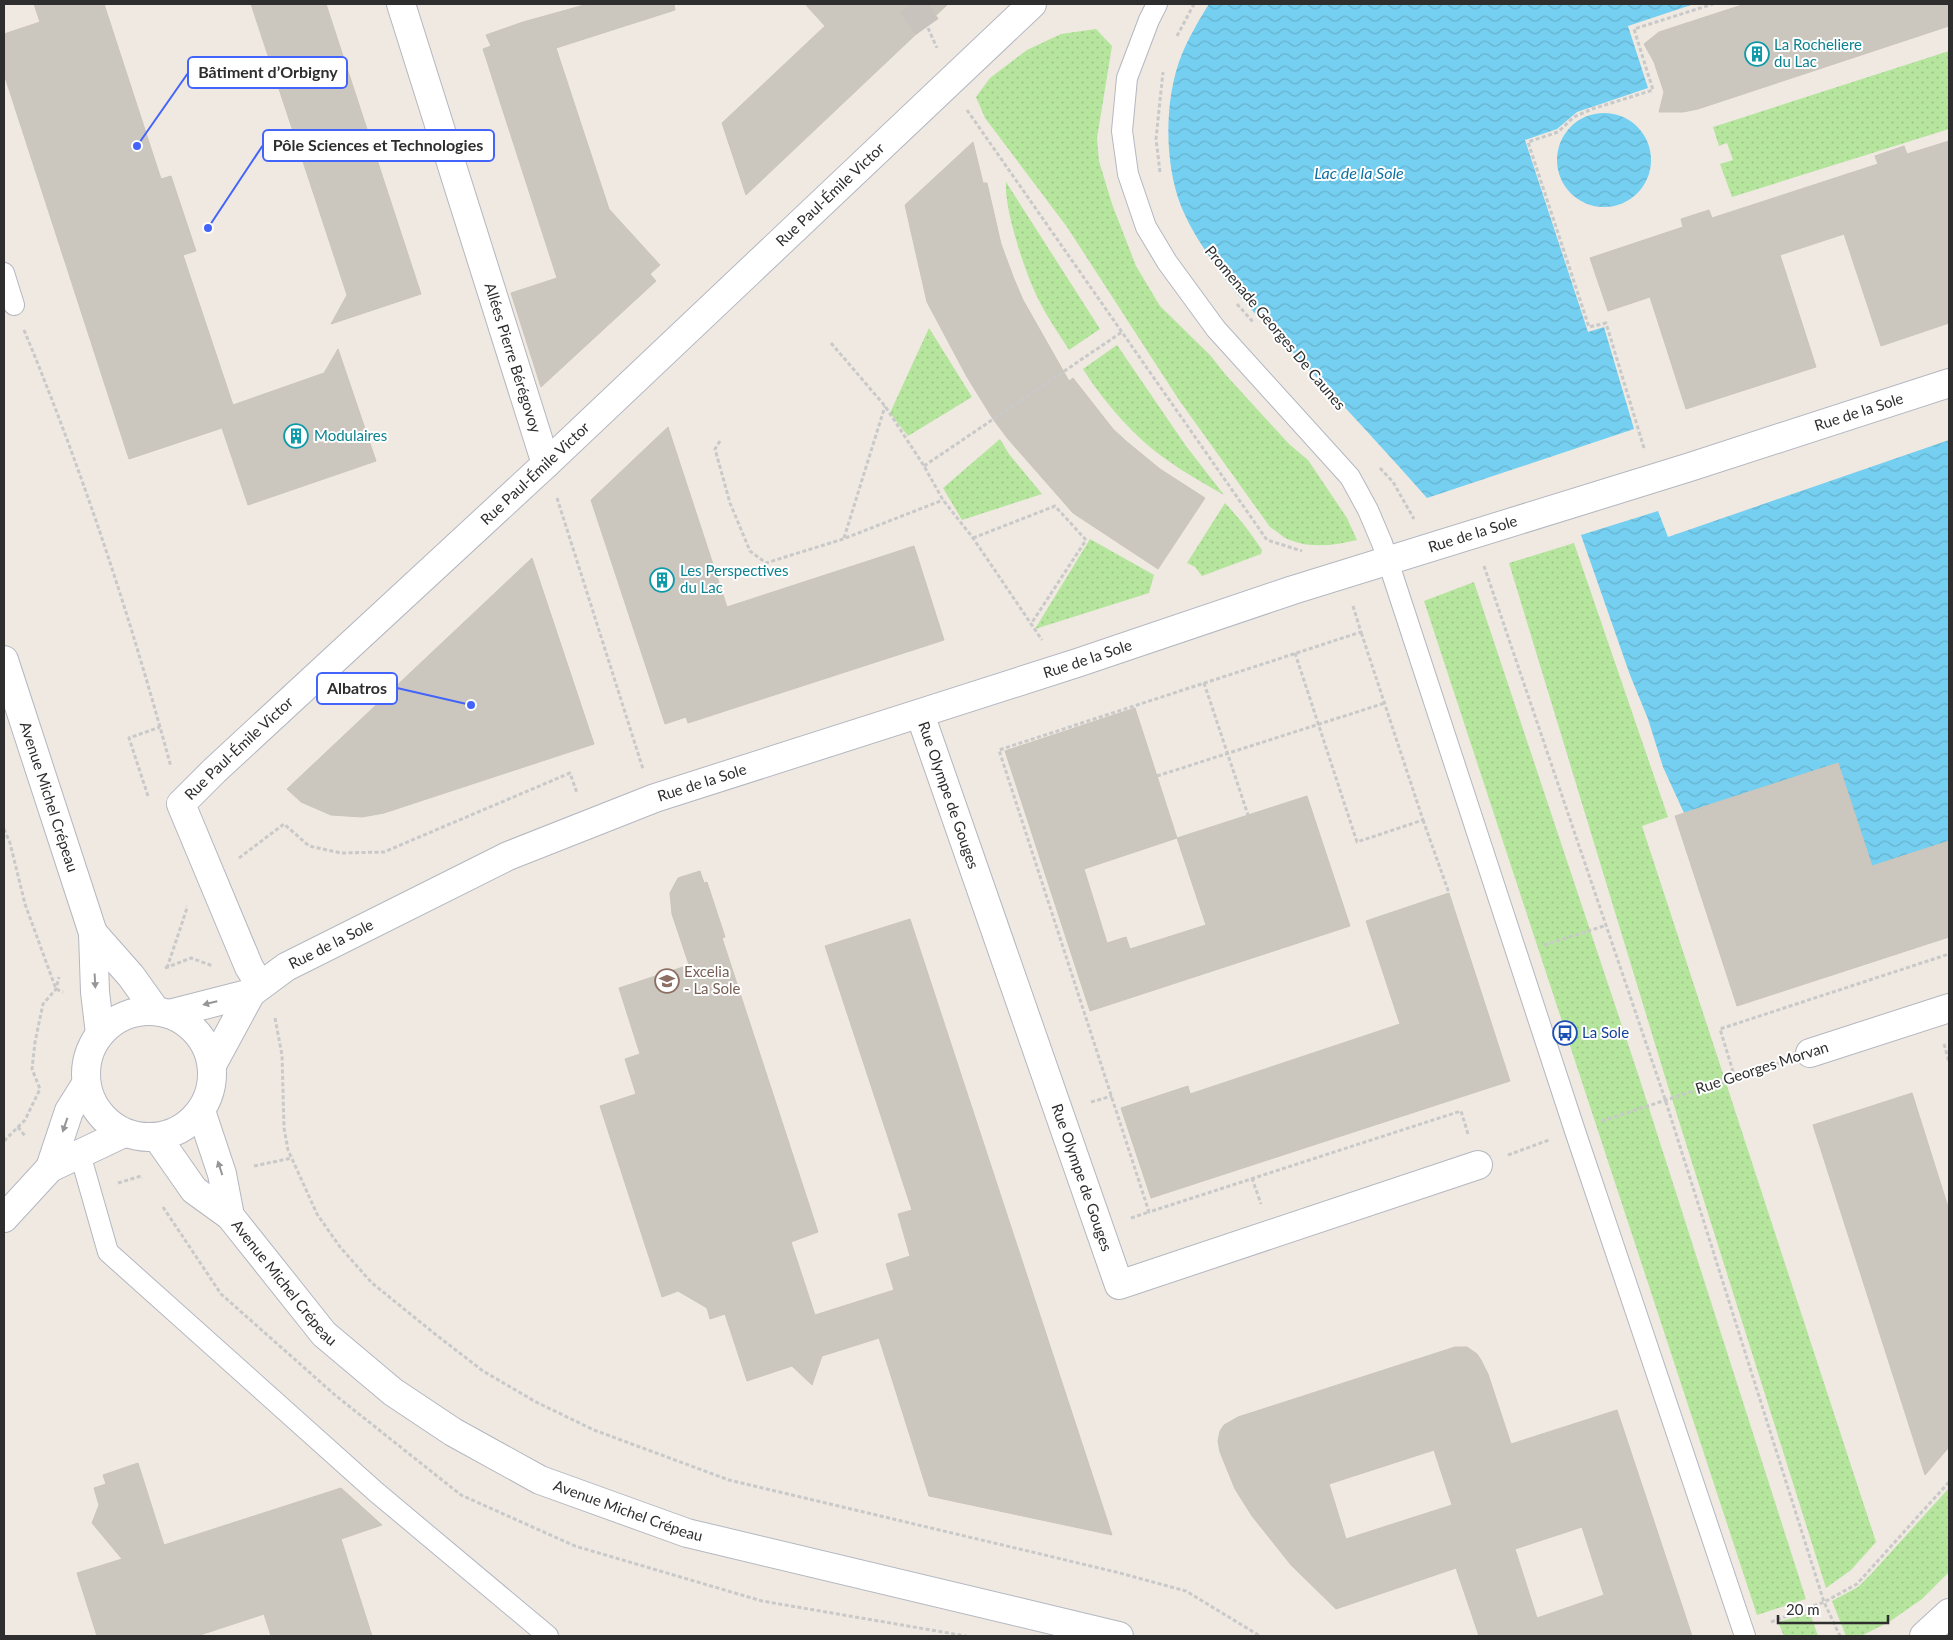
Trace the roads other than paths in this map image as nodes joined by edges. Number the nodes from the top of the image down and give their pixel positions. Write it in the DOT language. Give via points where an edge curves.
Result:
graph roads {
  1 [pos="400,4"];
  2 [pos="1032,4"];
  3 [pos="1157,4"];
  4 [pos="4,273"];
  5 [pos="14,306"];
  6 [pos="1949,383"];
  7 [pos="546,464"];
  8 [pos="1388,560"];
  9 [pos="4,660"];
  10 [pos="920,714"];
  11 [pos="93,933"];
  12 [pos="255,989"];
  13 [pos="1949,1008"];
  14 [pos="162,1013"];
  15 [pos="100,1034"];
  16 [pos="1810,1053"];
  17 [pos="212,1065"];
  18 [pos="86,1084"];
  19 [pos="201,1111"];
  20 [pos="124,1133"];
  21 [pos="157,1137"];
  22 [pos="80,1154"];
  23 [pos="1478,1165"];
  24 [pos="50,1168"];
  25 [pos="230,1216"];
  26 [pos="4,1218"];
  27 [pos="1949,1613"];
  28 [pos="1949,1622"];
  29 [pos="548,1636"];
  30 [pos="1119,1636"];
  31 [pos="1745,1636"];
  32 [pos="1924,1636"];
  33 [pos="1940,1636"];
  1 -- 7 [label="street, Allées Pierre Bérégovoy"];
  2 -- 7 [label="street, Rue Paul-Émile Victor"];
  3 -- 8 [label="lane" via="1127,78 1122,131 1128,174 1146,227 1216,329 1350,477 1368,510"];
  4 -- 5 [label="lane"];
  6 -- 8 [label="street, Rue de la Sole"];
  7 -- 12 [label="street, Rue Paul-Émile Victor" via="181,804"];
  8 -- 10 [label="street, Rue de la Sole"];
  8 -- 31 [label="lane"];
  9 -- 11 [label="street, Avenue Michel Crépeau"];
  10 -- 12 [label="street, Rue de la Sole" via="655,798 508,856 286,967"];
  10 -- 23 [label="street, Rue Olympe de Gouges" via="1119,1285"];
  11 -- 14 [label="street, Avenue Michel Crépeau"];
  11 -- 15 [label="street, Avenue Michel Crépeau, one-way"];
  12 -- 14 [label="street, Rue de la Sole, one-way"];
  12 -- 17 [label="street, Rue de la Sole"];
  13 -- 16 [label="street, Rue Georges Morvan"];
  14 -- 15 [label="street, Avenue Michel Crépeau" via="140,1011 125,1015"];
  14 -- 17 [label="street, Avenue Michel Crépeau" via="185,1022 197,1033 207,1048"];
  15 -- 18 [label="street, Avenue Michel Crépeau" via="86,1066"];
  17 -- 19 [label="street, Avenue Michel Crépeau" via="211,1089"];
  18 -- 20 [label="street, Avenue Michel Crépeau" via="97,1110 106,1121"];
  18 -- 24 [label="street, one-way" via="69,1111"];
  19 -- 21 [label="street, Avenue Michel Crépeau" via="174,1133"];
  25 -- 19 [label="street, Avenue Michel Crépeau, one-way" via="222,1174"];
  20 -- 21 [label="street, Avenue Michel Crépeau"];
  20 -- 22 [label="street"];
  21 -- 25 [label="street, Avenue Michel Crépeau" via="194,1190"];
  22 -- 24 [label="street"];
  22 -- 29 [label="lane" via="108,1252 376,1492"];
  24 -- 26 [label="street"];
  25 -- 30 [label="street, Avenue Michel Crépeau" via="324,1334 401,1397 453,1432 540,1480 688,1533"];
  27 -- 32 [label="street"];
  28 -- 33 [label="street"];
}
